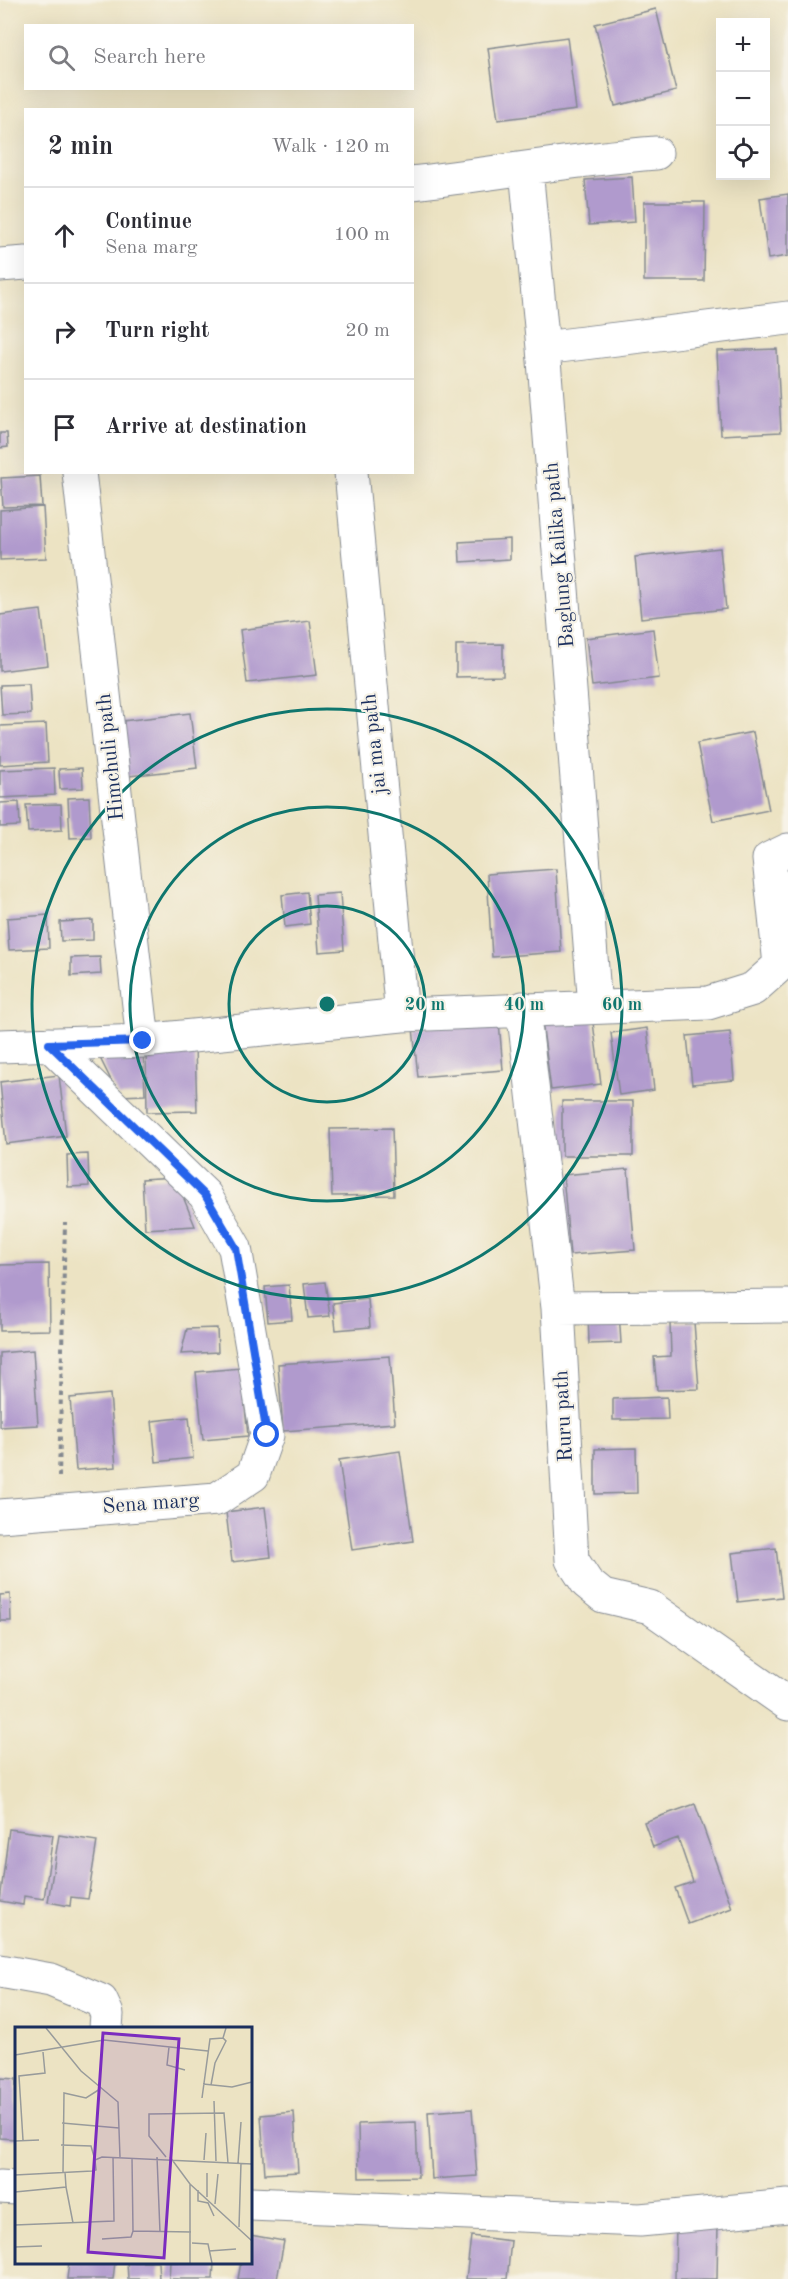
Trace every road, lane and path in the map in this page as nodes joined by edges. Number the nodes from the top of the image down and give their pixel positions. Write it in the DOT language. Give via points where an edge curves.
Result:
graph roads {
  1 [pos="656,153"];
  2 [pos="526,169"];
  3 [pos="414,183"];
  4 [pos="24,263"];
  5 [pos="0,265"];
  6 [pos="788,318"];
  7 [pos="543,348"];
  8 [pos="79,474"];
  9 [pos="351,474"];
  10 [pos="788,850"];
  11 [pos="784,973"];
  12 [pos="595,1007"];
  13 [pos="523,1008"];
  14 [pos="402,1015"];
  15 [pos="4,1040"];
  16 [pos="143,1041"];
  17 [pos="49,1044"];
  18 [pos="65,1223"];
  19 [pos="788,1306"];
  20 [pos="558,1308"];
  21 [pos="58,1511"];
  22 [pos="0,1516"];
  23 [pos="785,1697"];
  24 [pos="0,1971"];
  25 [pos="106,2027"];
  26 [pos="0,2187"];
  27 [pos="15,2188"];
  28 [pos="252,2204"];
  29 [pos="788,2206"];
  1 -- 2 [label="street" via="586,158"];
  2 -- 3 [label="street"];
  2 -- 7 [label="street, Baglung Kalika path"];
  4 -- 5 [label="street"];
  6 -- 7 [label="street"];
  7 -- 12 [label="street, Baglung Kalika path"];
  8 -- 16 [label="street, Himchuli path"];
  9 -- 14 [label="street, jai ma path"];
  10 -- 11 [label="street" via="769,859"];
  11 -- 12 [label="street" via="708,1003"];
  12 -- 13 [label="street"];
  13 -- 14 [label="street"];
  13 -- 20 [label="street, Ruru path"];
  14 -- 16 [label="street"];
  15 -- 17 [label="street"];
  16 -- 17 [label="street"];
  17 -- 21 [label="street, Sena marg" via="205,1195 236,1248 267,1435 253,1475 217,1499"];
  18 -- 21 [label="path"];
  19 -- 20 [label="street"];
  20 -- 23 [label="street, Ruru path" via="572,1560 586,1584 603,1596 651,1607"];
  21 -- 22 [label="street, Sena marg"];
  24 -- 25 [label="street" via="51,1980 101,2001 107,2014"];
  26 -- 27 [label="street"];
  28 -- 29 [label="street" via="640,2220"];
}
